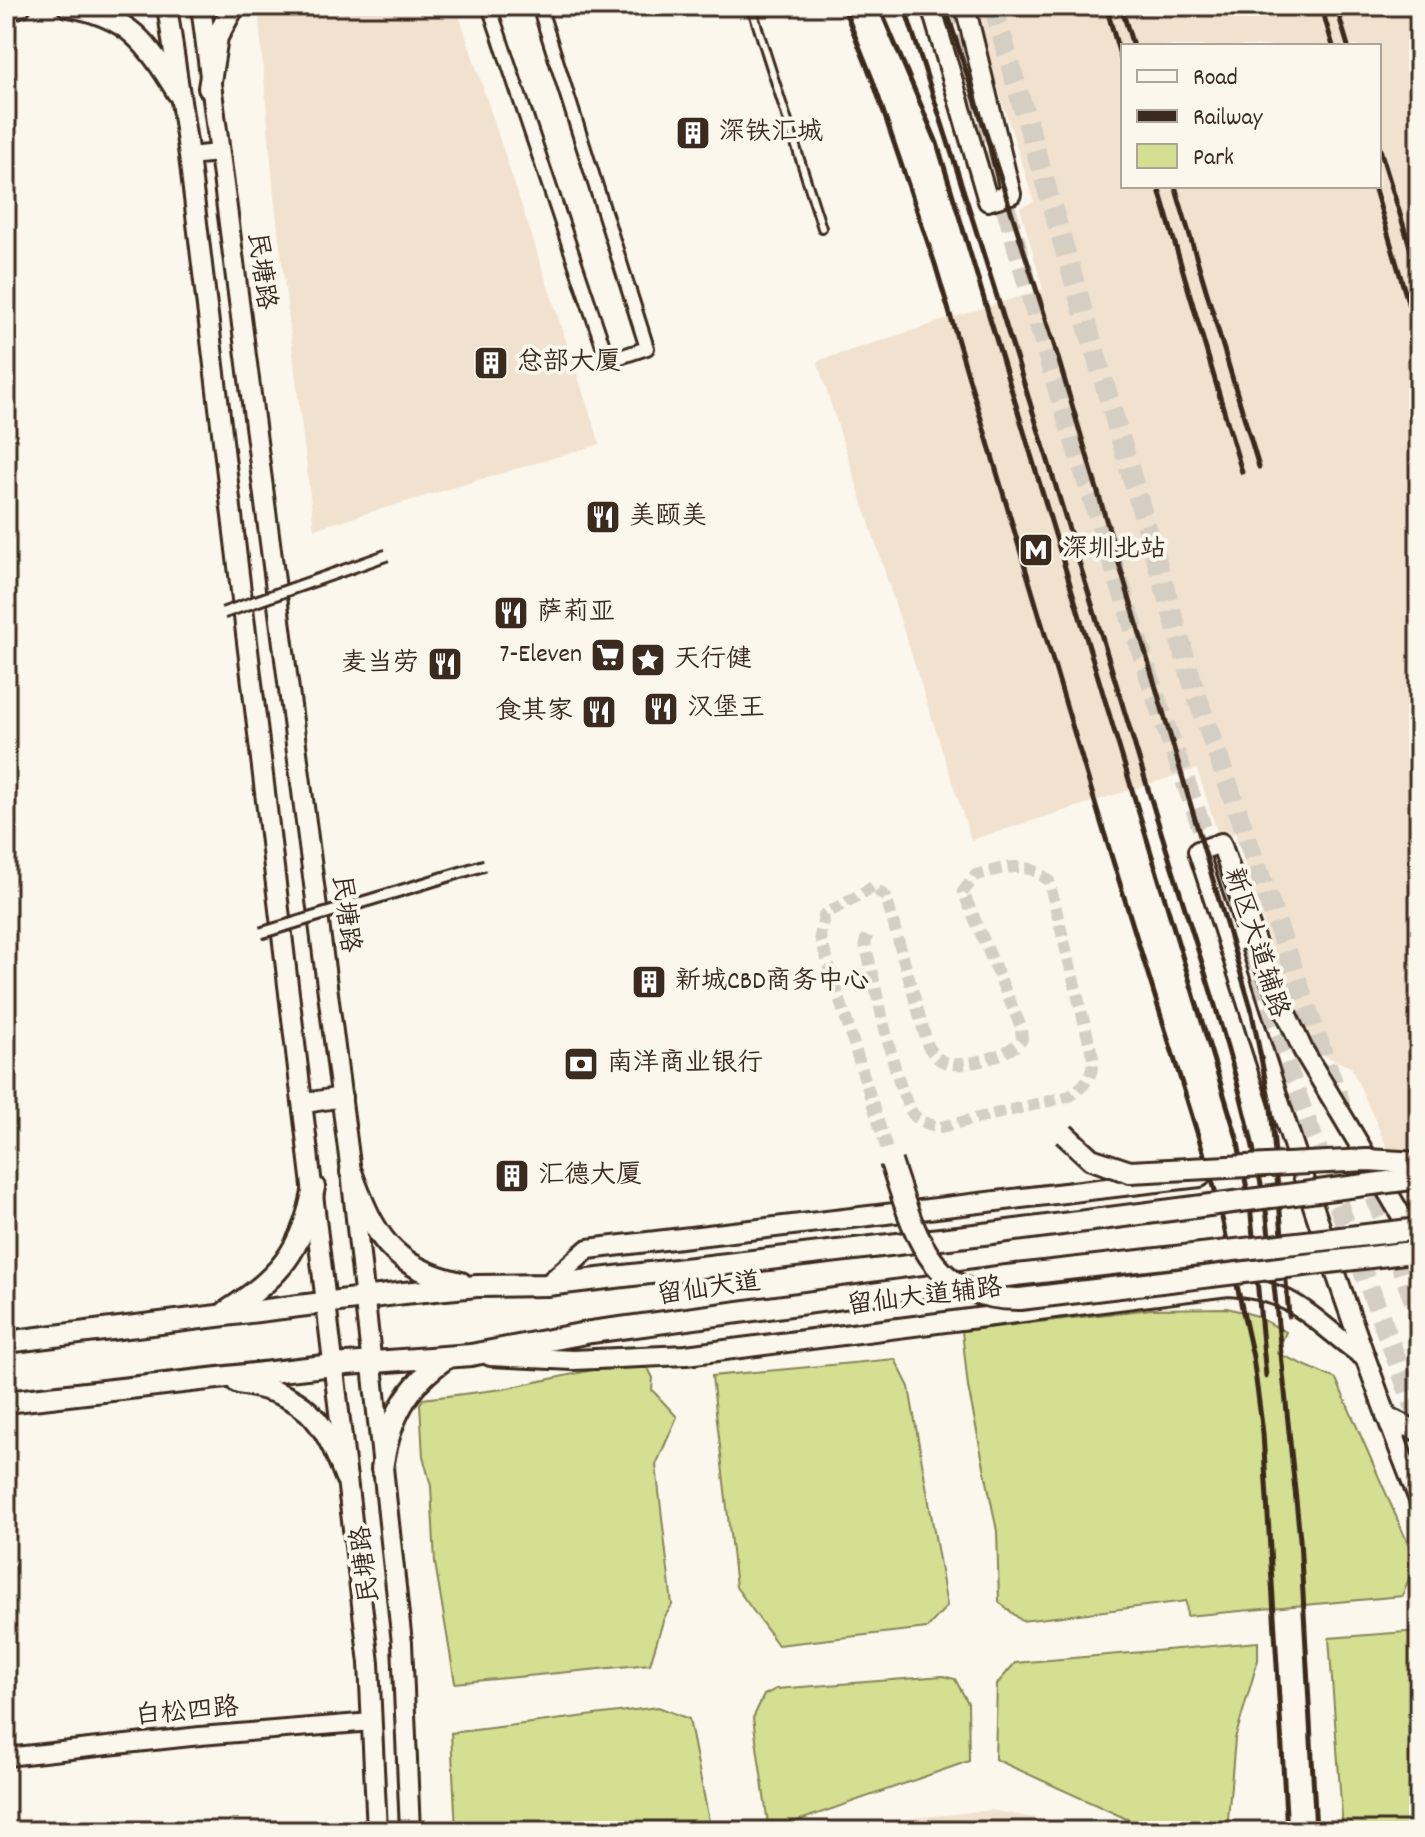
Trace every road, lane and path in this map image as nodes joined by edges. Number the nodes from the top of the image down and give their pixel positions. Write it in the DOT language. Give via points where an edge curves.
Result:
graph roads {
  1 [pos="20,6"];
  2 [pos="68,6"];
  3 [pos="167,6"];
  4 [pos="201,6"];
  5 [pos="234,6"];
  6 [pos="489,6"];
  7 [pos="539,6"];
  8 [pos="751,6"];
  9 [pos="931,6"];
  10 [pos="965,6"];
  11 [pos="6,10"];
  12 [pos="209,88"];
  13 [pos="178,93"];
  14 [pos="218,153"];
  15 [pos="189,156"];
  16 [pos="822,228"];
  17 [pos="387,555"];
  18 [pos="223,613"];
  19 [pos="485,865"];
  20 [pos="261,933"];
  21 [pos="1252,935"];
  22 [pos="1229,942"];
  23 [pos="342,1097"];
  24 [pos="305,1103"];
  25 [pos="1282,1115"];
  26 [pos="1064,1134"];
  27 [pos="891,1162"];
  28 [pos="1419,1163"];
  29 [pos="351,1172"];
  30 [pos="1419,1178"];
  31 [pos="314,1187"];
  32 [pos="1419,1229"];
  33 [pos="1419,1248"];
  34 [pos="547,1285"];
  35 [pos="477,1286"];
  36 [pos="362,1298"];
  37 [pos="326,1304"];
  38 [pos="224,1313"];
  39 [pos="6,1342"];
  40 [pos="471,1355"];
  41 [pos="448,1357"];
  42 [pos="1364,1357"];
  43 [pos="370,1362"];
  44 [pos="333,1365"];
  45 [pos="202,1381"];
  46 [pos="6,1402"];
  47 [pos="1386,1416"];
  48 [pos="1419,1432"];
  49 [pos="382,1469"];
  50 [pos="346,1478"];
  51 [pos="1419,1500"];
  52 [pos="372,1722"];
  53 [pos="6,1757"];
  54 [pos="377,1831"];
  55 [pos="410,1831"];
  1 -- 11 [label="main road"];
  2 -- 13 [label="main road" via="129,27"];
  3 -- 13 [label="main road, 民塘路"];
  4 -- 12 [label="main road, 民塘路"];
  5 -- 12 [label="main road" via="217,37"];
  6 -- 7 [label="street" via="608,361 647,348"];
  8 -- 16 [label="lane"];
  9 -- 10 [label="main road" via="988,201 1011,194"];
  12 -- 14 [label="main road, 民塘路"];
  13 -- 15 [label="main road, 民塘路"];
  14 -- 15 [label="street"];
  14 -- 23 [label="main road, 民塘路"];
  15 -- 24 [label="main road, 民塘路"];
  17 -- 18 [label="street, bridge"];
  19 -- 20 [label="street, bridge"];
  21 -- 22 [label="main road"];
  21 -- 22 [label="main road, 新区大道辅路" via="1221,843 1198,851"];
  21 -- 33 [label="main road, 新区大道辅路" via="1303,1050"];
  22 -- 25 [label="main road, 新区大道辅路"];
  23 -- 24 [label="main road"];
  23 -- 29 [label="main road, 民塘路"];
  24 -- 31 [label="main road, 民塘路"];
  25 -- 34 [label="main road" via="1276,1156 1252,1170 588,1249"];
  25 -- 42 [label="main road, 新区大道辅路"];
  26 -- 28 [label="main road, bridge" via="1091,1159 1130,1172 1367,1160"];
  27 -- 33 [label="main road, bridge" via="933,1264 956,1285 991,1298 1020,1299"];
  29 -- 35 [label="main road" via="383,1244 415,1266"];
  29 -- 36 [label="main road, 民塘路"];
  30 -- 34 [label="main road, 留仙大道, bridge"];
  31 -- 37 [label="main road, 民塘路"];
  31 -- 38 [label="main road" via="292,1256 261,1288"];
  32 -- 40 [label="main road, 留仙大道, bridge" via="998,1277 591,1332"];
  34 -- 35 [label="main road, 留仙大道"];
  35 -- 36 [label="main road, 留仙大道"];
  36 -- 37 [label="main road, 留仙大道"];
  36 -- 43 [label="main road, 民塘路"];
  37 -- 38 [label="main road, 留仙大道"];
  37 -- 44 [label="main road, 民塘路"];
  38 -- 39 [label="main road, 留仙大道"];
  40 -- 41 [label="main road, 留仙大道"];
  40 -- 42 [label="main road, 留仙大道辅路" via="573,1360 686,1355 1228,1286 1259,1287 1287,1298"];
  41 -- 43 [label="main road, 留仙大道"];
  41 -- 49 [label="main road" via="429,1369 404,1399 387,1436"];
  42 -- 47 [label="main road, 新区大道辅路"];
  43 -- 44 [label="main road, 留仙大道"];
  43 -- 49 [label="main road, 民塘路"];
  44 -- 45 [label="main road, 留仙大道"];
  44 -- 50 [label="main road, 民塘路"];
  45 -- 46 [label="main road, 留仙大道"];
  45 -- 50 [label="main road" via="263,1388 302,1404 326,1430"];
  47 -- 48 [label="main road"];
  47 -- 51 [label="main road, 新区大道辅路"];
  49 -- 55 [label="main road, 民塘路" via="402,1643"];
  50 -- 52 [label="main road, 民塘路"];
  52 -- 53 [label="street, 白松四路"];
  52 -- 54 [label="main road, 民塘路"];
}
